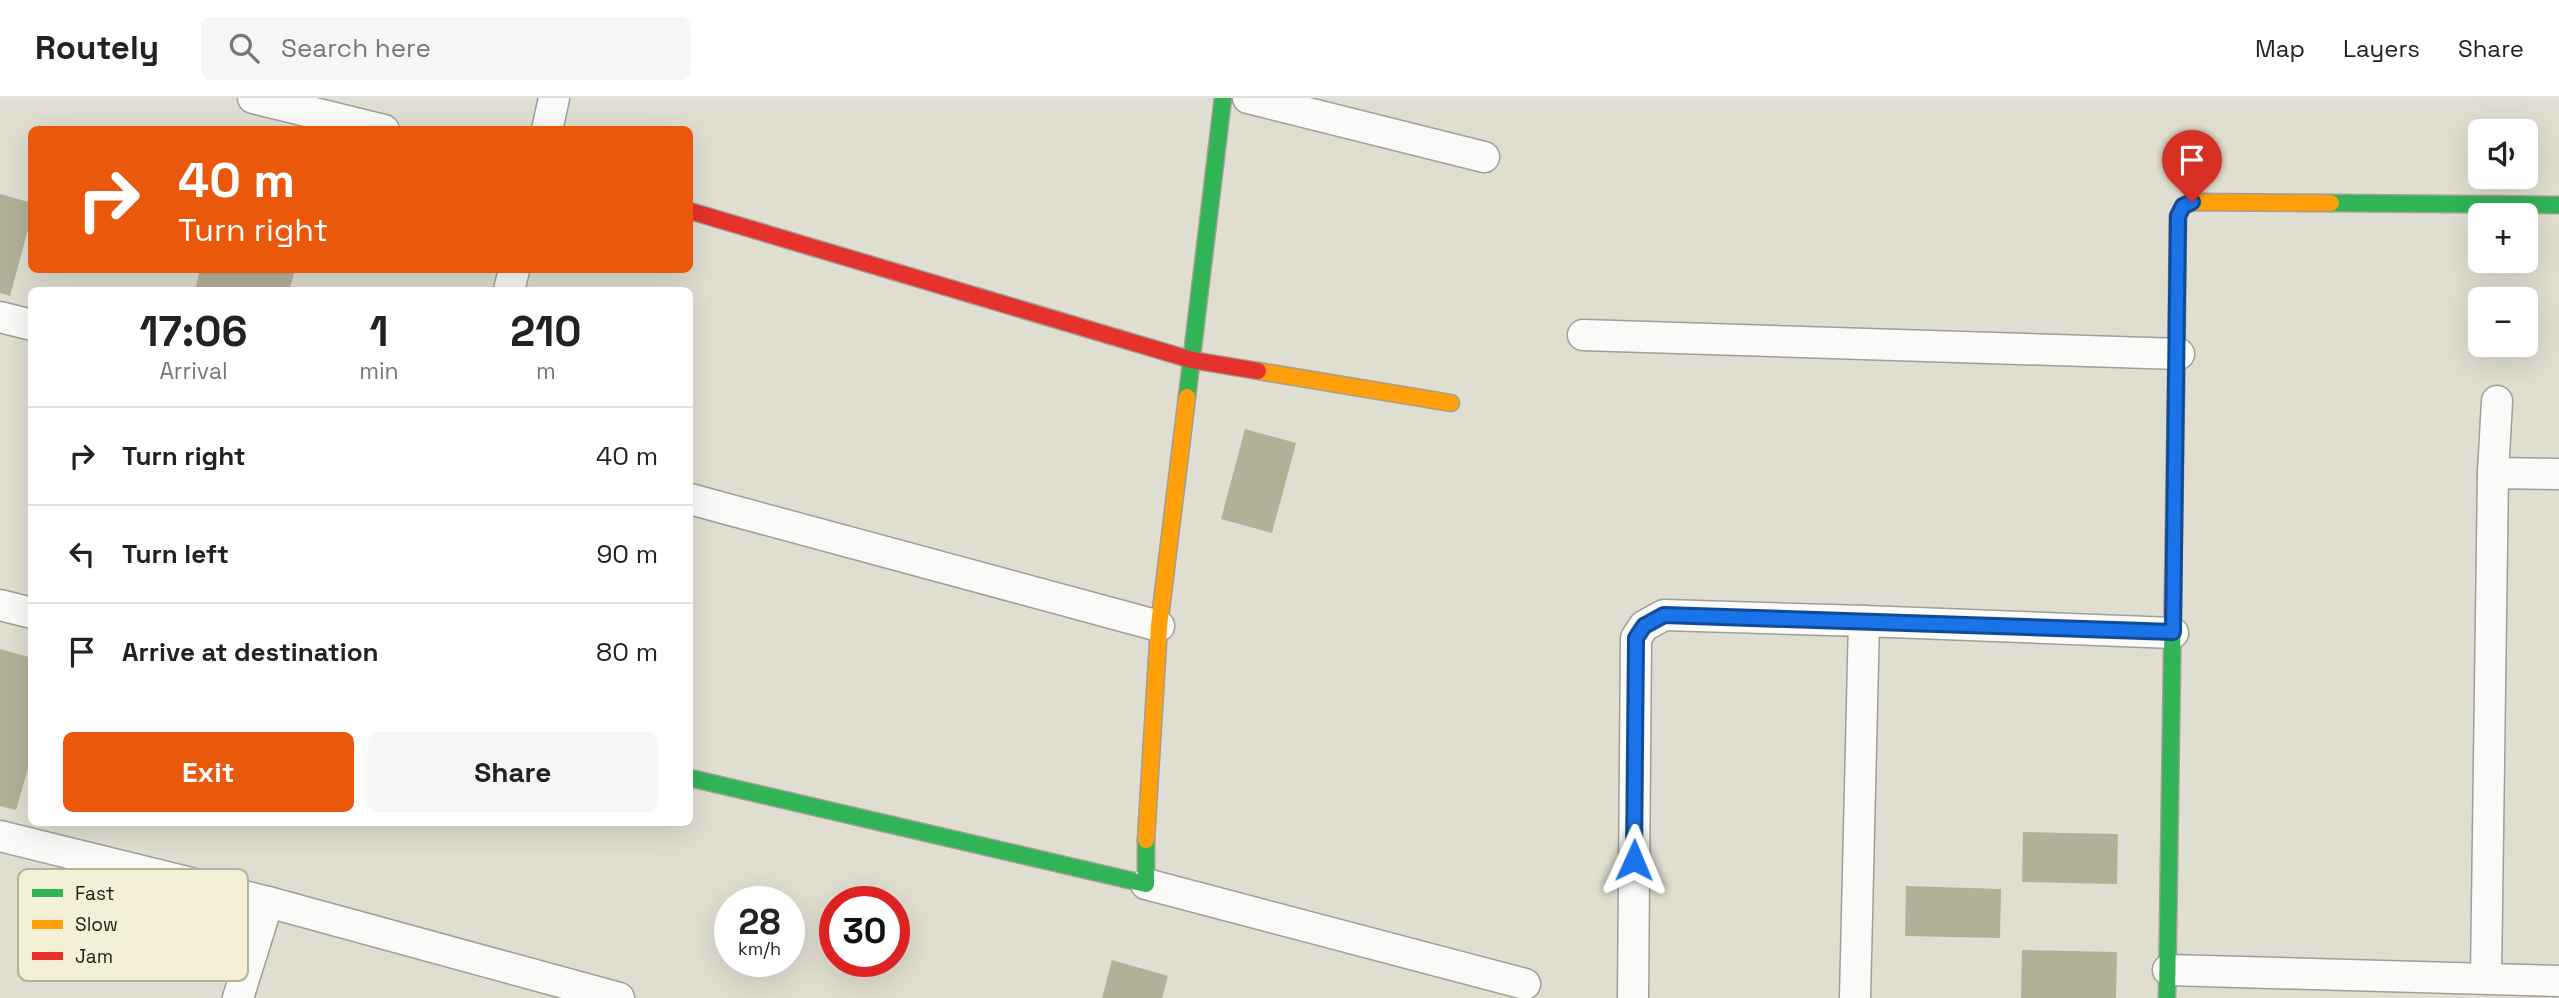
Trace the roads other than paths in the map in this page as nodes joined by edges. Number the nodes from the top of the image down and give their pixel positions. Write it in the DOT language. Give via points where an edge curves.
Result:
graph roads {
  1 [pos="253,98"];
  2 [pos="554,98"];
  3 [pos="1223,98"];
  4 [pos="1248,98"];
  5 [pos="368,126"];
  6 [pos="548,126"];
  7 [pos="1484,157"];
  8 [pos="2559,205"];
  9 [pos="693,212"];
  10 [pos="0,317"];
  11 [pos="28,324"];
  12 [pos="1583,335"];
  13 [pos="2179,354"];
  14 [pos="1192,360"];
  15 [pos="2497,401"];
  16 [pos="1451,403"];
  17 [pos="2493,473"];
  18 [pos="2559,474"];
  19 [pos="693,500"];
  20 [pos="0,605"];
  21 [pos="28,612"];
  22 [pos="1864,621"];
  23 [pos="1159,626"];
  24 [pos="2173,632"];
  25 [pos="693,779"];
  26 [pos="0,836"];
  27 [pos="134,869"];
  28 [pos="1146,884"];
  29 [pos="248,897"];
  30 [pos="268,902"];
  31 [pos="248,966"];
  32 [pos="2486,977"];
  33 [pos="243,981"];
  34 [pos="2559,981"];
  35 [pos="1525,984"];
  36 [pos="2168,984"];
  37 [pos="238,998"];
  38 [pos="619,998"];
  39 [pos="1633,998"];
  40 [pos="1855,998"];
  1 -- 5 [label="street"];
  2 -- 6 [label="street"];
  3 -- 14 [label="street"];
  4 -- 7 [label="street"];
  8 -- 13 [label="street" via="2192,202 2183,206 2178,216"];
  9 -- 14 [label="street"];
  10 -- 11 [label="street"];
  12 -- 13 [label="street"];
  13 -- 24 [label="street"];
  14 -- 16 [label="street"];
  14 -- 23 [label="street"];
  15 -- 17 [label="street"];
  17 -- 18 [label="street"];
  17 -- 32 [label="street"];
  19 -- 23 [label="street"];
  20 -- 21 [label="street"];
  22 -- 24 [label="street"];
  22 -- 39 [label="street" via="1664,615 1644,626 1636,638"];
  22 -- 40 [label="street"];
  23 -- 28 [label="street"];
  24 -- 36 [label="street"];
  25 -- 28 [label="street"];
  26 -- 27 [label="street"];
  28 -- 35 [label="street"];
  29 -- 30 [label="street"];
  30 -- 31 [label="street"];
  30 -- 38 [label="street"];
  32 -- 34 [label="street"];
  32 -- 36 [label="street"];
  33 -- 37 [label="street"];
}
